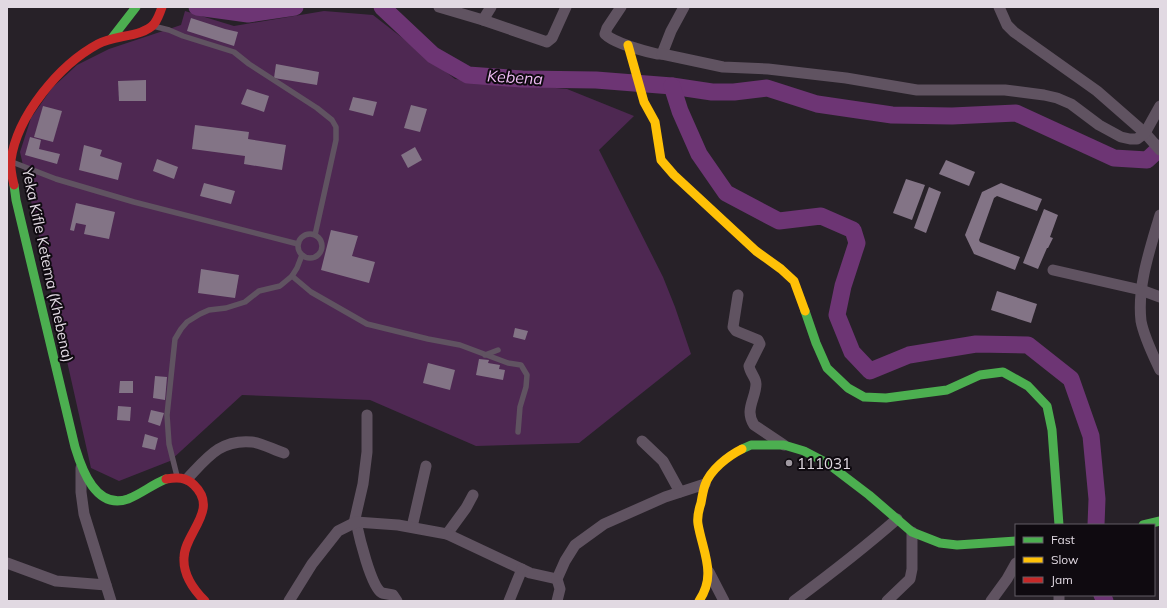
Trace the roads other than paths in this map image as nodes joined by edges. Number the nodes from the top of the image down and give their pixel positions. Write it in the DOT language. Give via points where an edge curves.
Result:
graph roads {
  1 [pos="136,7"];
  2 [pos="162,7"];
  3 [pos="439,7"];
  4 [pos="491,7"];
  5 [pos="566,7"];
  6 [pos="621,7"];
  7 [pos="684,7"];
  8 [pos="999,7"];
  9 [pos="483,20"];
  10 [pos="155,24"];
  11 [pos="112,38"];
  12 [pos="628,45"];
  13 [pos="662,54"];
  14 [pos="1160,106"];
  15 [pos="1145,133"];
  16 [pos="1158,148"];
  17 [pos="9,161"];
  18 [pos="1160,215"];
  19 [pos="315,235"];
  20 [pos="298,244"];
  21 [pos="302,255"];
  22 [pos="1053,270"];
  23 [pos="292,276"];
  24 [pos="1141,290"];
  25 [pos="738,295"];
  26 [pos="1160,297"];
  27 [pos="498,350"];
  28 [pos="484,355"];
  29 [pos="1160,370"];
  30 [pos="367,415"];
  31 [pos="518,432"];
  32 [pos="642,441"];
  33 [pos="784,445"];
  34 [pos="284,453"];
  35 [pos="426,466"];
  36 [pos="81,467"];
  37 [pos="182,478"];
  38 [pos="705,484"];
  39 [pos="680,492"];
  40 [pos="473,495"];
  41 [pos="897,519"];
  42 [pos="1160,520"];
  43 [pos="355,523"];
  44 [pos="1059,524"];
  45 [pos="1146,524"];
  46 [pos="412,527"];
  47 [pos="912,532"];
  48 [pos="447,534"];
  49 [pos="1015,540"];
  50 [pos="7,563"];
  51 [pos="1015,565"];
  52 [pos="522,569"];
  53 [pos="709,572"];
  54 [pos="557,579"];
  55 [pos="106,585"];
  56 [pos="202,600"];
  57 [pos="111,601"];
  58 [pos="290,601"];
  59 [pos="397,601"];
  60 [pos="509,601"];
  61 [pos="557,601"];
  62 [pos="699,601"];
  63 [pos="724,601"];
  64 [pos="794,601"];
  65 [pos="888,601"];
  66 [pos="991,601"];
  1 -- 11 [label="main road"];
  2 -- 10 [label="main road"];
  3 -- 9 [label="street"];
  4 -- 9 [label="street"];
  5 -- 9 [label="street" via="552,38 547,42"];
  6 -- 12 [label="street" via="605,34"];
  7 -- 13 [label="street"];
  8 -- 15 [label="street" via="1014,32 1097,91"];
  10 -- 11 [label="main road" via="145,31"];
  10 -- 19 [label="lane" via="234,52 332,120 336,127 336,140"];
  11 -- 17 [label="main road, Yeka Kifle Ketema (Khebena)" via="83,53 49,83 24,122"];
  12 -- 13 [label="street"];
  12 -- 44 [label="main road" via="644,102 655,122 661,160 756,251 794,282 827,368 848,388 864,397 886,398 947,390 980,375 1003,372 1028,386 1047,406 1052,430"];
  13 -- 15 [label="street" via="723,67 768,69 846,78 917,90 1005,90 1044,95 1071,104 1121,137 1137,139"];
  14 -- 15 [label="street"];
  15 -- 16 [label="street"];
  17 -- 20 [label="lane" via="56,179 134,202"];
  17 -- 36 [label="main road, Yeka Kifle Ketema (Khebena)" via="16,200"];
  18 -- 24 [label="street"];
  19 -- 20 [label="lane" via="305,235"];
  19 -- 21 [label="lane" via="321,241 322,249 317,256 310,258"];
  20 -- 21 [label="lane"];
  21 -- 23 [label="lane"];
  22 -- 24 [label="street"];
  23 -- 28 [label="lane" via="311,292 367,324 460,345"];
  23 -- 37 [label="lane" via="280,286 259,291 245,302 204,312 180,329 175,339 167,415 170,444"];
  24 -- 26 [label="street"];
  24 -- 29 [label="street" via="1141,321"];
  25 -- 33 [label="street" via="733,327 736,331 758,340 760,344 749,366 756,384 750,405 751,420 754,425"];
  27 -- 28 [label="lane"];
  28 -- 31 [label="lane" via="521,365 527,375"];
  30 -- 43 [label="street" via="363,484"];
  32 -- 39 [label="street" via="663,461"];
  33 -- 38 [label="main road" via="751,445 736,452 711,473"];
  33 -- 41 [label="main road" via="804,451 827,463"];
  34 -- 37 [label="street" via="253,442 224,445"];
  35 -- 46 [label="street"];
  36 -- 37 [label="main road, Yeka Kifle Ketema (Khebena)" via="98,494 118,502 168,478"];
  36 -- 55 [label="street" via="84,514"];
  37 -- 56 [label="main road" via="200,493 204,500 204,509 184,552 183,560 191,584"];
  38 -- 39 [label="street"];
  38 -- 53 [label="main road" via="698,522"];
  39 -- 54 [label="street" via="604,524 575,545 564,561"];
  40 -- 48 [label="street"];
  41 -- 47 [label="main road"];
  41 -- 64 [label="street" via="825,579"];
  42 -- 45 [label="main road"];
  43 -- 46 [label="street"];
  43 -- 58 [label="street" via="338,531 312,564"];
  43 -- 59 [label="street" via="377,588 382,593 393,595"];
  46 -- 48 [label="street"];
  47 -- 49 [label="main road" via="949,545"];
  47 -- 65 [label="street" via="910,579"];
  48 -- 52 [label="street"];
  50 -- 55 [label="street" via="56,581"];
  51 -- 66 [label="street"];
  52 -- 54 [label="street"];
  52 -- 60 [label="street"];
  53 -- 62 [label="main road"];
  53 -- 63 [label="street"];
  54 -- 61 [label="street" via="560,589"];
  55 -- 57 [label="street"];
}
